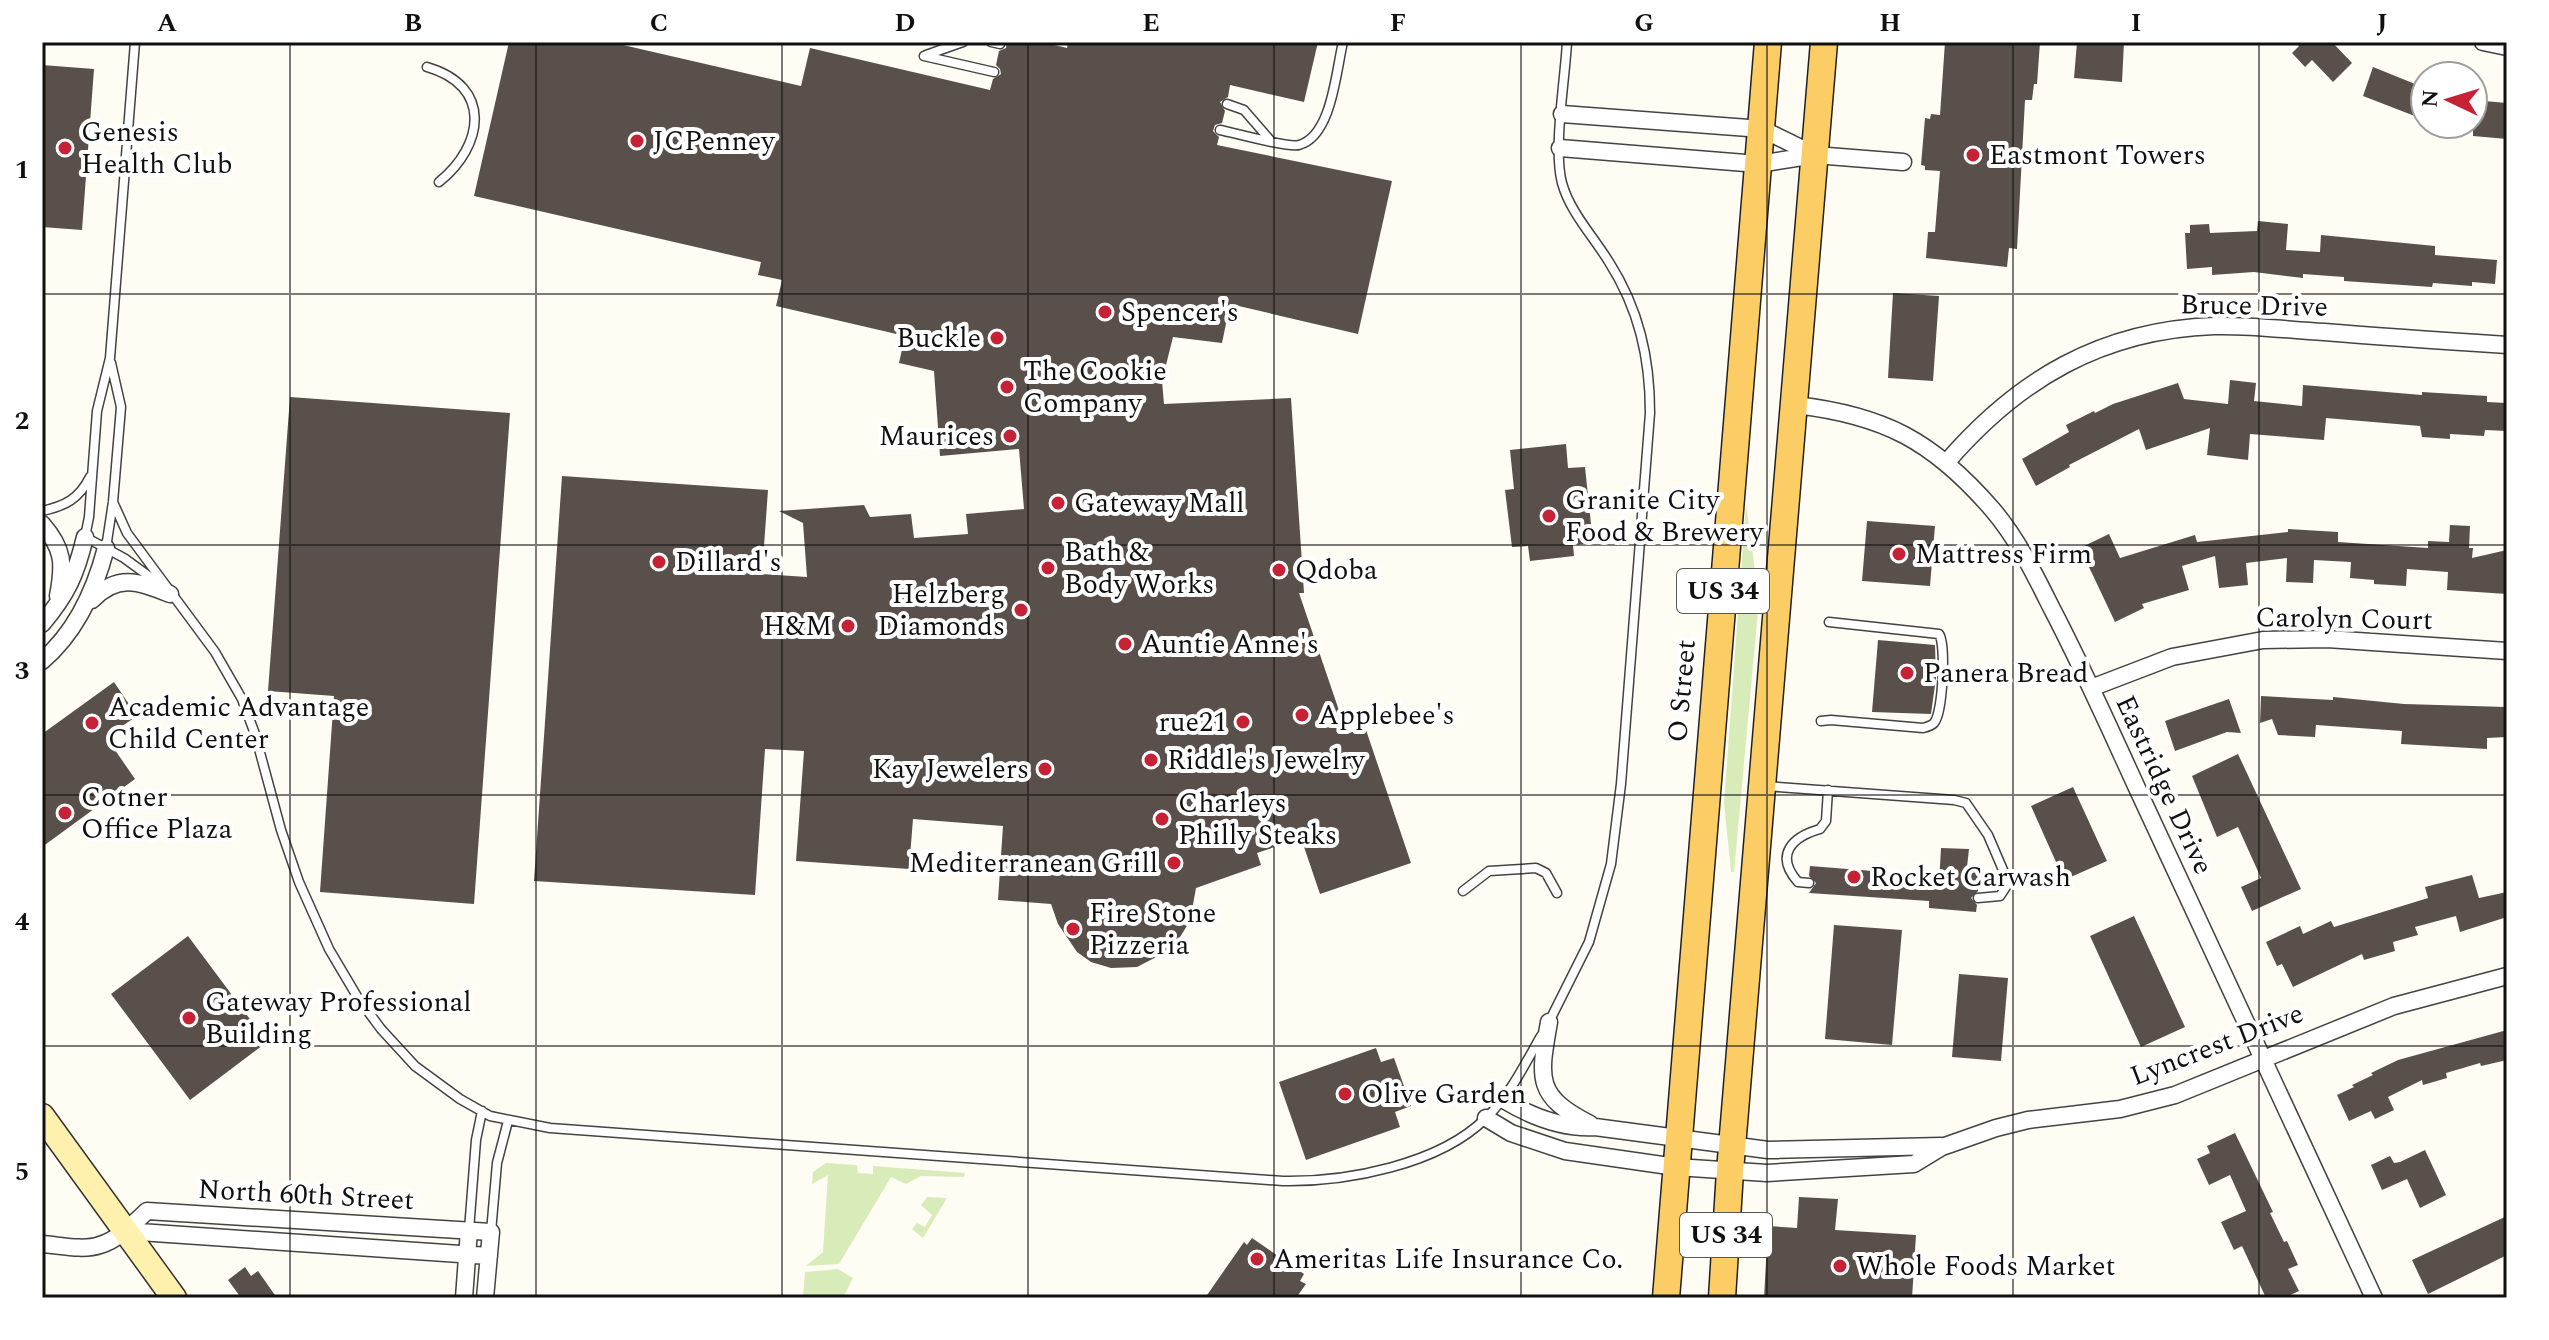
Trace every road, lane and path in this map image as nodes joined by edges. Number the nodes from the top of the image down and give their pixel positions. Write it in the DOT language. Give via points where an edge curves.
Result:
graph roads {
  1 [pos="135,42"];
  2 [pos="963,42"];
  3 [pos="1343,42"];
  4 [pos="1567,42"];
  5 [pos="1768,42"];
  6 [pos="1824,42"];
  7 [pos="2483,42"];
  8 [pos="2507,47"];
  9 [pos="427,67"];
  10 [pos="994,72"];
  11 [pos="1227,104"];
  12 [pos="1562,114"];
  13 [pos="1762,129"];
  14 [pos="1220,130"];
  15 [pos="1270,141"];
  16 [pos="1560,148"];
  17 [pos="1815,155"];
  18 [pos="1903,162"];
  19 [pos="1758,164"];
  20 [pos="439,182"];
  21 [pos="2507,345"];
  22 [pos="110,358"];
  23 [pos="1795,405"];
  24 [pos="1946,463"];
  25 [pos="92,472"];
  26 [pos="113,502"];
  27 [pos="42,511"];
  28 [pos="42,524"];
  29 [pos="85,537"];
  30 [pos="106,548"];
  31 [pos="170,594"];
  32 [pos="57,606"];
  33 [pos="83,610"];
  34 [pos="1829,622"];
  35 [pos="42,624"];
  36 [pos="2507,651"];
  37 [pos="42,661"];
  38 [pos="2091,688"];
  39 [pos="1821,721"];
  40 [pos="1764,786"];
  41 [pos="1828,790"];
  42 [pos="1809,883"];
  43 [pos="1463,891"];
  44 [pos="1557,893"];
  45 [pos="1978,898"];
  46 [pos="2507,976"];
  47 [pos="1549,1022"];
  48 [pos="2261,1059"];
  49 [pos="1502,1099"];
  50 [pos="482,1111"];
  51 [pos="42,1116"];
  52 [pos="1486,1118"];
  53 [pos="508,1121"];
  54 [pos="1595,1127"];
  55 [pos="1677,1140"];
  56 [pos="1942,1147"];
  57 [pos="1731,1159"];
  58 [pos="1676,1167"];
  59 [pos="469,1230"];
  60 [pos="125,1231"];
  61 [pos="491,1232"];
  62 [pos="42,1244"];
  63 [pos="467,1254"];
  64 [pos="489,1256"];
  65 [pos="174,1298"];
  66 [pos="464,1298"];
  67 [pos="485,1298"];
  68 [pos="1666,1298"];
  69 [pos="1722,1298"];
  70 [pos="2374,1298"];
  1 -- 22 [label="lane"];
  2 -- 10 [label="lane" via="924,56"];
  3 -- 15 [label="lane" via="1324,124 1297,146"];
  4 -- 12 [label="lane"];
  5 -- 13 [label="main road, O Street / US 34"];
  6 -- 17 [label="main road, US 34"];
  7 -- 8 [label="street"];
  9 -- 20 [label="lane" via="465,87 474,118 467,153"];
  11 -- 15 [label="lane" via="1244,110"];
  12 -- 13 [label="street"];
  12 -- 16 [label="lane"];
  13 -- 17 [label="street"];
  13 -- 19 [label="main road, O Street / US 34"];
  14 -- 15 [label="lane"];
  16 -- 19 [label="street"];
  16 -- 47 [label="lane" via="1568,199 1623,286 1640,327 1648,361 1650,413 1611,864 1589,942"];
  17 -- 18 [label="street"];
  17 -- 19 [label="street"];
  17 -- 23 [label="main road, US 34"];
  19 -- 55 [label="main road, O Street / US 34"];
  21 -- 24 [label="street, Bruce Drive" via="2240,326 2151,333 2082,355 2040,377 1993,413"];
  22 -- 25 [label="lane" via="97,411"];
  22 -- 26 [label="lane" via="121,407"];
  23 -- 24 [label="street, Eastridge Drive" via="1883,424"];
  23 -- 40 [label="main road, US 34"];
  24 -- 38 [label="street, Eastridge Drive" via="2007,529"];
  25 -- 27 [label="lane" via="69,503"];
  25 -- 29 [label="lane"];
  26 -- 30 [label="lane"];
  26 -- 31 [label="lane" via="127,533"];
  28 -- 32 [label="street" via="59,547"];
  29 -- 30 [label="lane"];
  29 -- 32 [label="street" via="78,569"];
  30 -- 31 [label="lane"];
  30 -- 33 [label="street"];
  31 -- 33 [label="street" via="146,584 119,582 107,586"];
  31 -- 50 [label="lane" via="215,652 242,699 299,882 346,979 415,1066"];
  32 -- 35 [label="street"];
  33 -- 37 [label="street"];
  34 -- 39 [label="lane" via="1936,633 1944,649 1934,724 1923,728"];
  36 -- 38 [label="street, Carolyn Court" via="2263,640 2172,657"];
  38 -- 48 [label="street, Eastridge Drive"];
  40 -- 41 [label="lane"];
  40 -- 57 [label="main road, US 34"];
  41 -- 42 [label="lane" via="1826,821 1794,840 1788,854 1791,874 1798,882"];
  41 -- 45 [label="lane" via="1966,803 1988,835 2006,877 2000,896"];
  43 -- 44 [label="lane" via="1489,871 1536,868 1546,873"];
  46 -- 48 [label="street, Lyncrest Drive" via="2394,1006"];
  47 -- 49 [label="lane"];
  47 -- 54 [label="street" via="1542,1060 1549,1095"];
  48 -- 56 [label="street, Lyncrest Drive" via="2156,1101 2028,1120"];
  48 -- 70 [label="street, Eastridge Drive"];
  49 -- 52 [label="lane"];
  49 -- 54 [label="street, Lyncrest Drive" via="1555,1122"];
  50 -- 53 [label="lane"];
  50 -- 59 [label="lane"];
  51 -- 60 [label="main road"];
  52 -- 53 [label="lane" via="1438,1149 1400,1164 1355,1177 1307,1181"];
  52 -- 58 [label="street, Lyncrest Drive" via="1511,1133 1565,1151"];
  53 -- 61 [label="lane" via="497,1163"];
  54 -- 55 [label="street, Lyncrest Drive"];
  55 -- 57 [label="street, Lyncrest Drive"];
  55 -- 58 [label="main road, O Street / US 34"];
  56 -- 57 [label="street, Lyncrest Drive" via="1777,1151"];
  56 -- 57 [label="street, Lyncrest Drive" via="1904,1166 1782,1173"];
  57 -- 58 [label="street, Lyncrest Drive"];
  57 -- 69 [label="main road, US 34"];
  58 -- 68 [label="main road, O Street / US 34"];
  59 -- 60 [label="street, North 60th Street" via="147,1211"];
  59 -- 61 [label="street, North 60th Street"];
  59 -- 63 [label="street"];
  60 -- 62 [label="street, North 60th Street" via="102,1245"];
  60 -- 63 [label="street, North 60th Street"];
  60 -- 65 [label="main road"];
  61 -- 64 [label="street"];
  63 -- 64 [label="street, North 60th Street"];
  63 -- 66 [label="street"];
  64 -- 67 [label="street"];
}
